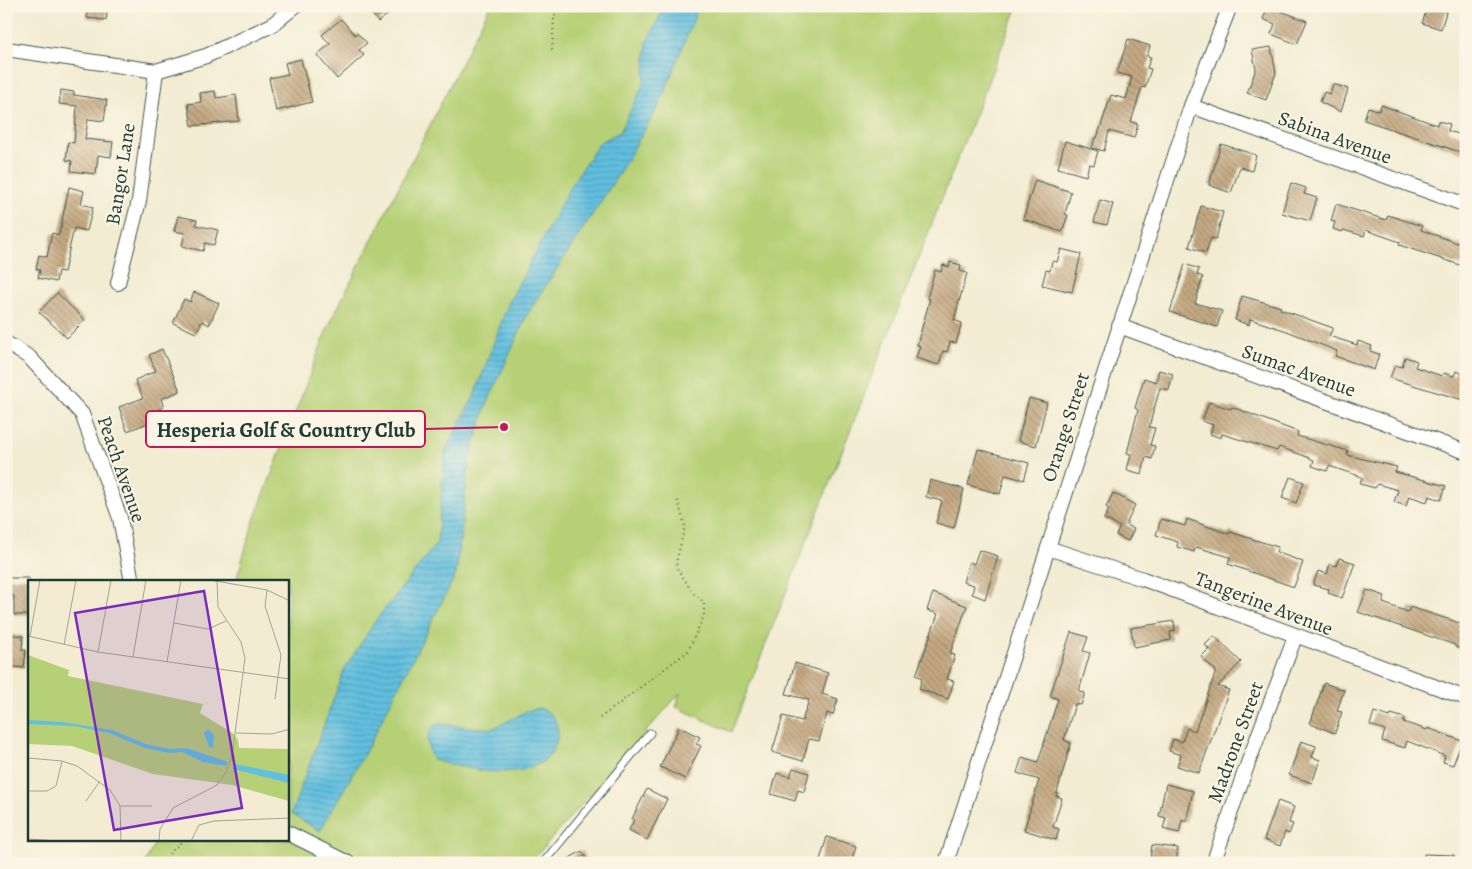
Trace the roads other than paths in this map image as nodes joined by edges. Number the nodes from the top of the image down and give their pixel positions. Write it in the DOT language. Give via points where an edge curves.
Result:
graph roads {
  1 [pos="295,6"];
  2 [pos="1230,6"];
  3 [pos="6,49"];
  4 [pos="156,71"];
  5 [pos="1190,106"];
  6 [pos="1466,205"];
  7 [pos="118,282"];
  8 [pos="1118,326"];
  9 [pos="6,343"];
  10 [pos="1466,452"];
  11 [pos="1048,548"];
  12 [pos="132,580"];
  13 [pos="1295,637"];
  14 [pos="1466,698"];
  15 [pos="650,733"];
  16 [pos="289,834"];
  17 [pos="348,863"];
  18 [pos="543,863"];
  19 [pos="946,863"];
  20 [pos="1216,863"];
  1 -- 4 [label="street" via="272,25 206,56"];
  2 -- 5 [label="street, Orange Street"];
  3 -- 4 [label="street"];
  4 -- 7 [label="street, Bangor Lane" via="140,201"];
  5 -- 6 [label="street, Sabina Avenue"];
  5 -- 8 [label="street, Orange Street"];
  8 -- 10 [label="street, Sumac Avenue"];
  8 -- 11 [label="street, Orange Street"];
  9 -- 12 [label="street, Peach Avenue" via="29,357 82,414 120,518"];
  11 -- 13 [label="street, Tangerine Avenue" via="1143,579"];
  11 -- 19 [label="street, Orange Street"];
  13 -- 14 [label="street, Tangerine Avenue"];
  13 -- 20 [label="street, Madrone Street" via="1216,854"];
  15 -- 18 [label="lane"];
  16 -- 17 [label="street"];
}
